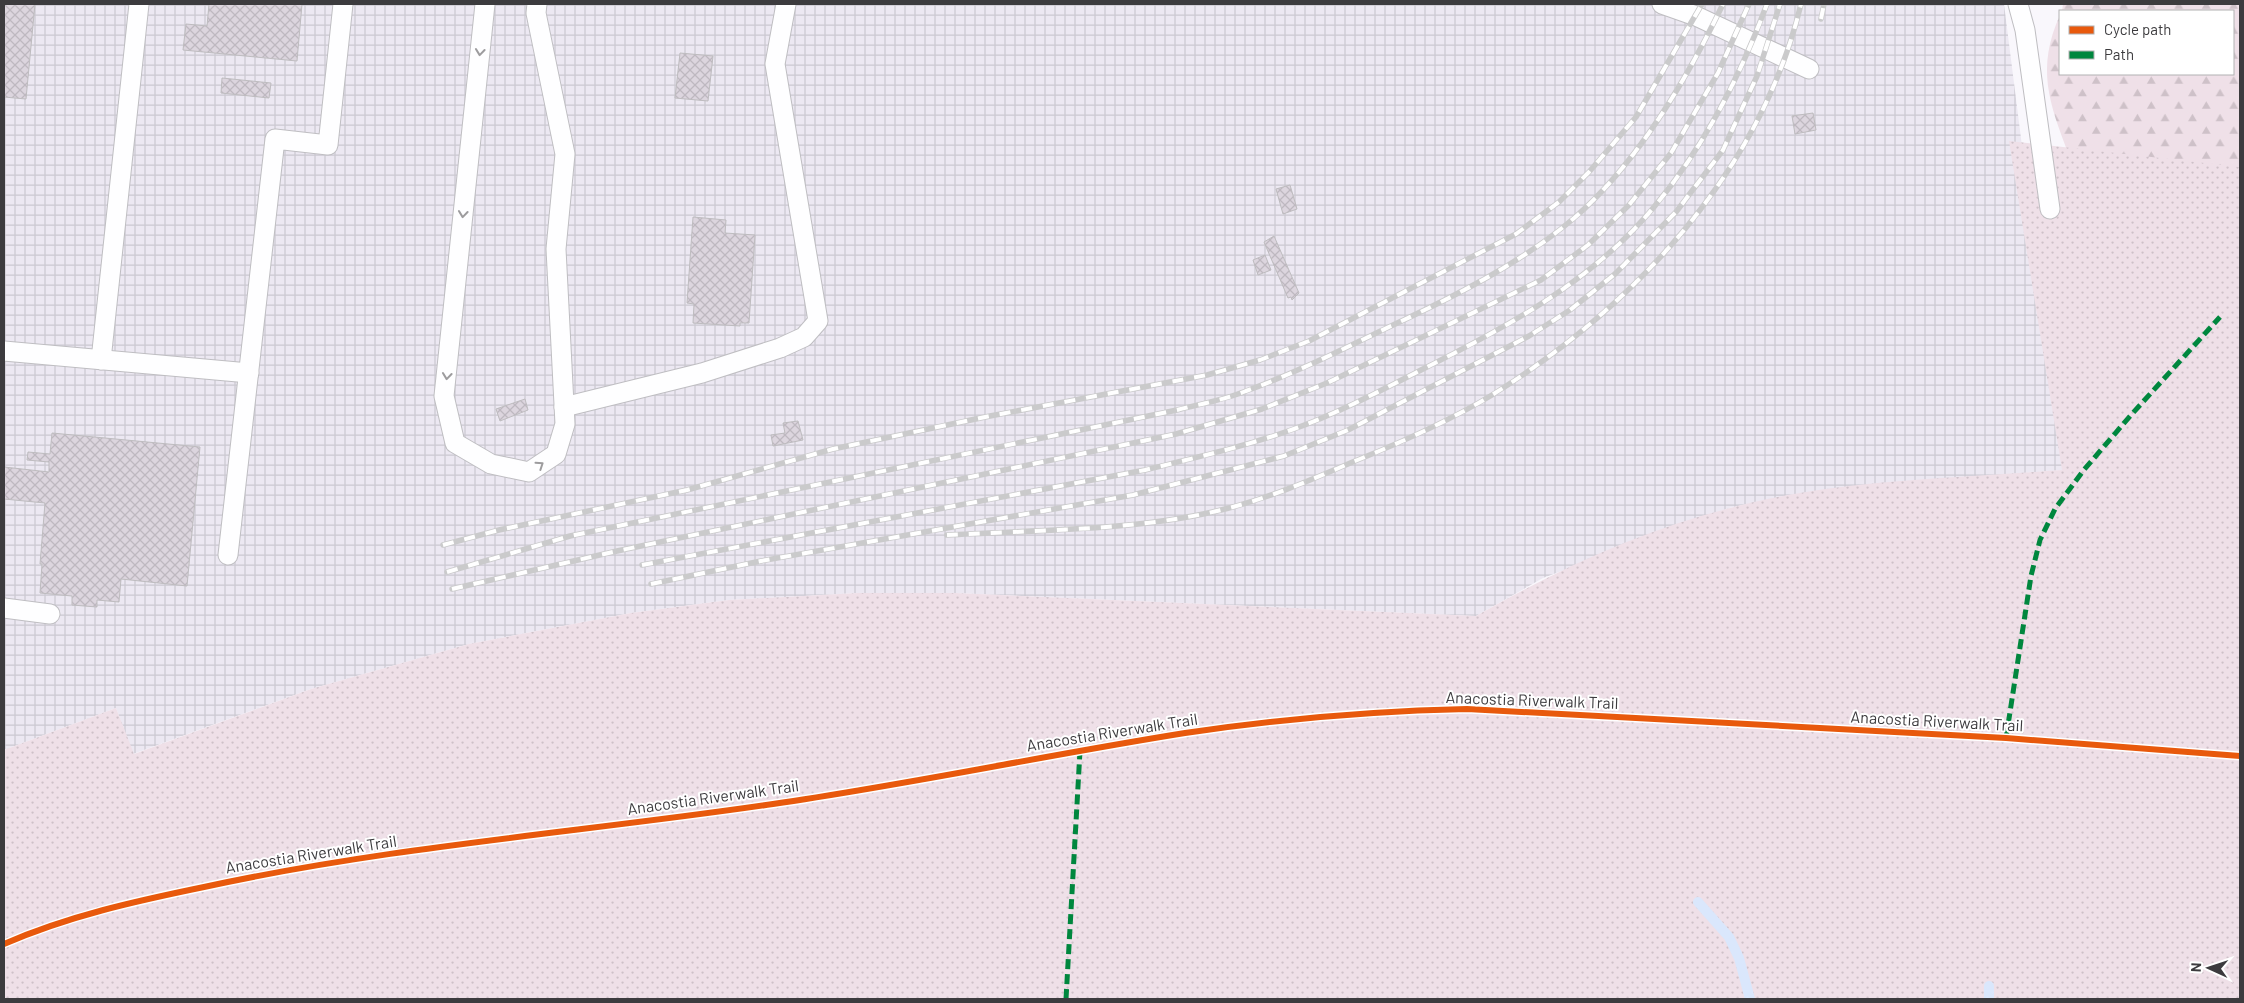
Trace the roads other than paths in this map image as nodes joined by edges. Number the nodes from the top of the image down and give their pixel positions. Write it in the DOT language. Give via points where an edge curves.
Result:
graph roads {
  1 [pos="139,4"];
  2 [pos="343,4"];
  3 [pos="485,4"];
  4 [pos="537,4"];
  5 [pos="786,4"];
  6 [pos="1662,4"];
  7 [pos="2018,4"];
  8 [pos="1809,69"];
  9 [pos="2050,209"];
  10 [pos="4,352"];
  11 [pos="101,360"];
  12 [pos="249,373"];
  13 [pos="564,407"];
  14 [pos="228,555"];
  15 [pos="4,608"];
  16 [pos="50,614"];
  1 -- 11 [label="lane"];
  2 -- 12 [label="lane" via="328,145 275,139"];
  3 -- 13 [label="lane, one-way" via="444,396 455,443 491,464 529,472 556,454 564,424"];
  4 -- 13 [label="lane" via="546,69 565,154 556,249"];
  5 -- 13 [label="lane" via="775,64 818,321 804,336 780,348 702,373"];
  6 -- 8 [label="lane" via="1696,16"];
  7 -- 9 [label="lane" via="2025,30"];
  10 -- 11 [label="lane"];
  11 -- 12 [label="lane"];
  12 -- 14 [label="lane"];
  15 -- 16 [label="lane"];
}
